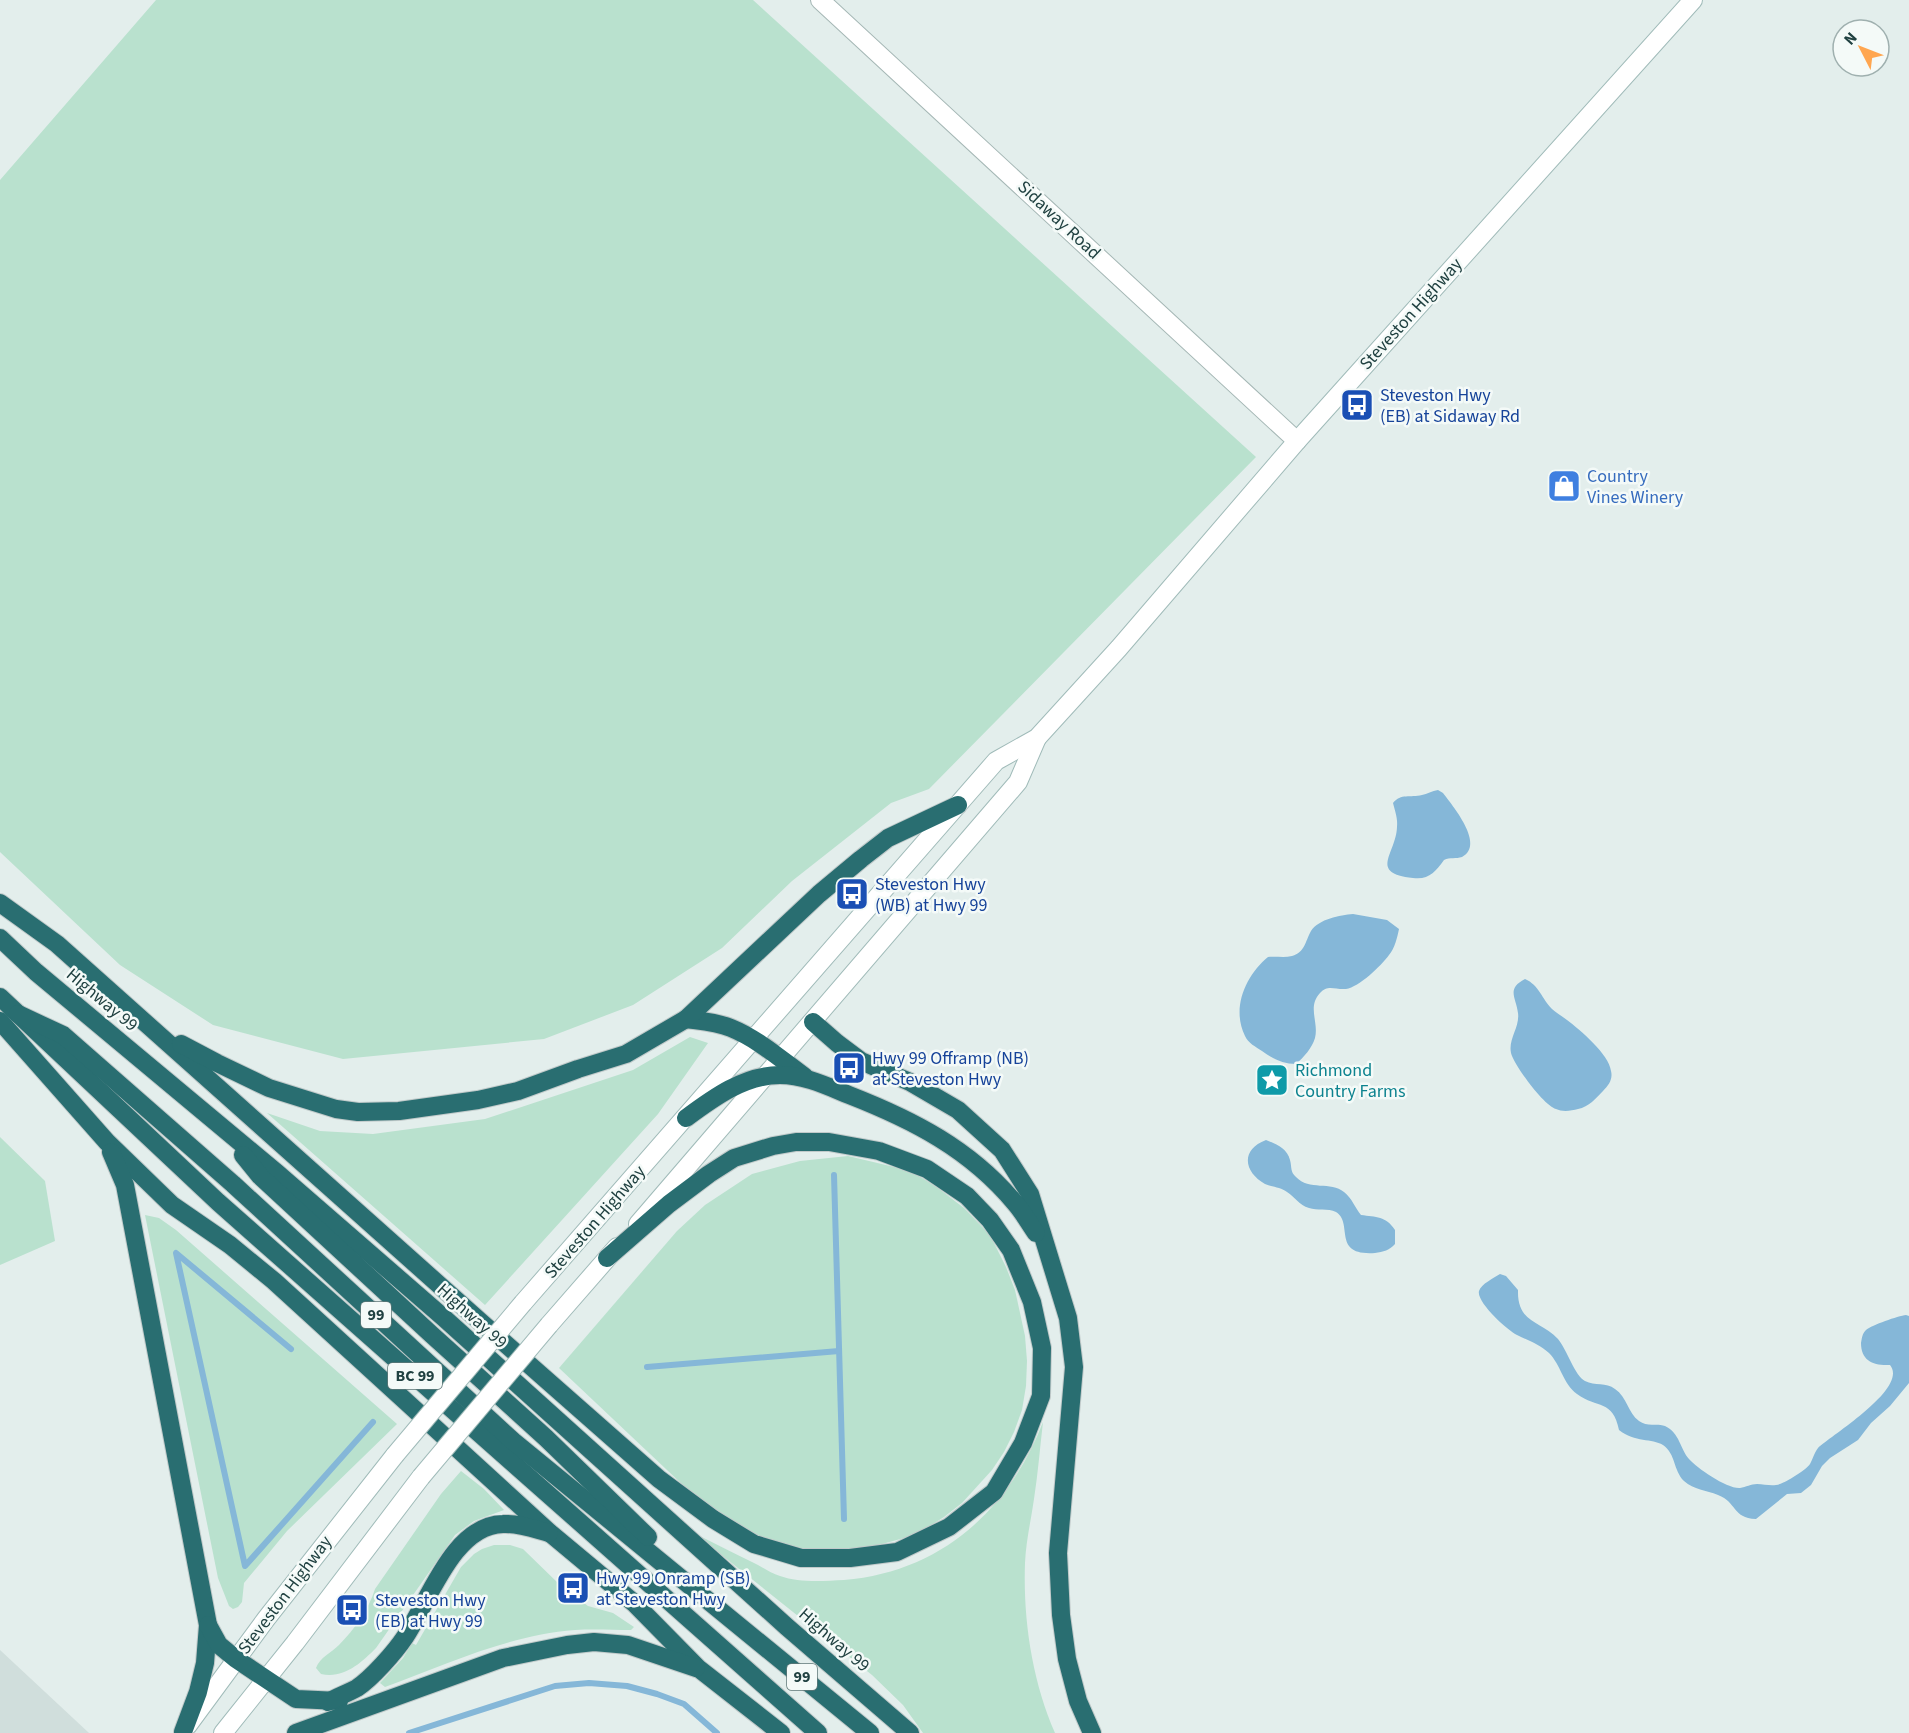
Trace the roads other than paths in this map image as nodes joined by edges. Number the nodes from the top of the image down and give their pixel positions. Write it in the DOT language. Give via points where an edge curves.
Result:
graph roads {
  1 [pos="820,0"];
  2 [pos="1693,0"];
  3 [pos="1297,441"];
  4 [pos="1037,738"];
  5 [pos="958,805"];
  6 [pos="0,903"];
  7 [pos="0,938"];
  8 [pos="0,997"];
  9 [pos="18,1014"];
  10 [pos="686,1019"];
  11 [pos="0,1021"];
  12 [pos="813,1022"];
  13 [pos="153,1029"];
  14 [pos="752,1040"];
  15 [pos="781,1059"];
  16 [pos="766,1076"];
  17 [pos="807,1078"];
  18 [pos="686,1118"];
  19 [pos="226,1132"];
  20 [pos="107,1142"];
  21 [pos="1045,1247"];
  22 [pos="607,1258"];
  23 [pos="550,1533"];
  24 [pos="734,1620"];
  25 [pos="208,1625"];
  26 [pos="236,1659"];
  27 [pos="698,1668"];
  28 [pos="266,1680"];
  29 [pos="396,1696"];
  30 [pos="328,1702"];
  31 [pos="183,1732"];
  32 [pos="223,1733"];
  33 [pos="296,1733"];
  34 [pos="781,1733"];
  35 [pos="818,1733"];
  36 [pos="870,1733"];
  37 [pos="910,1733"];
  38 [pos="1092,1733"];
  1 -- 3 [label="main road, Sidaway Road"];
  2 -- 3 [label="main road, Steveston Highway"];
  3 -- 4 [label="main road, Steveston Highway"];
  4 -- 5 [label="main road, Steveston Highway" via="996,761"];
  4 -- 12 [label="main road, Steveston Highway" via="1018,782"];
  5 -- 10 [label="highway" via="888,838 861,859"];
  5 -- 14 [label="main road, Steveston Highway"];
  6 -- 13 [label="highway" via="57,944"];
  7 -- 19 [label="highway, Highway 99"];
  8 -- 9 [label="highway, BC 99"];
  9 -- 24 [label="highway, 99" via="63,1035 234,1184 513,1441"];
  9 -- 35 [label="highway, BC 99" via="218,1202"];
  10 -- 13 [label="highway" via="626,1054 518,1091 399,1111 358,1112 269,1088"];
  10 -- 14 [label="highway" via="723,1025"];
  11 -- 20 [label="highway"];
  12 -- 15 [label="main road, Steveston Highway"];
  12 -- 21 [label="highway" via="861,1061 910,1082 958,1110 1002,1150 1030,1194"];
  13 -- 22 [label="highway" via="659,1479 754,1544 801,1558 850,1558 897,1552 948,1527 994,1492 1023,1443 1041,1396 1042,1348 1032,1302 1011,1250 967,1196 927,1169 879,1151 829,1142 796,1142 734,1158 669,1204"];
  14 -- 15 [label="highway"];
  14 -- 18 [label="main road, Steveston Highway"];
  15 -- 16 [label="main road, Steveston Highway"];
  15 -- 17 [label="highway"];
  16 -- 17 [label="highway"];
  16 -- 18 [label="highway" via="738,1085"];
  16 -- 22 [label="main road, Steveston Highway"];
  17 -- 21 [label="highway" via="890,1111 939,1136 985,1171 1016,1203"];
  18 -- 26 [label="main road, Steveston Highway, bridge" via="395,1455"];
  19 -- 24 [label="highway, 99" via="260,1176 546,1438"];
  19 -- 37 [label="highway, Highway 99" via="444,1318"];
  20 -- 23 [label="highway" via="171,1205 274,1281"];
  20 -- 25 [label="highway" via="125,1185"];
  21 -- 38 [label="highway" via="1068,1318 1074,1367 1058,1553 1061,1615 1078,1701"];
  22 -- 28 [label="main road, Steveston Highway, bridge" via="421,1477"];
  23 -- 27 [label="highway" via="634,1603"];
  23 -- 30 [label="highway" via="504,1524 487,1526 473,1534 455,1550 389,1658 358,1687"];
  24 -- 36 [label="highway, 99"];
  25 -- 26 [label="highway" via="219,1645"];
  25 -- 31 [label="highway" via="205,1663"];
  26 -- 28 [label="highway"];
  26 -- 31 [label="main road, Steveston Highway"];
  27 -- 29 [label="highway" via="628,1645 594,1642 503,1658"];
  27 -- 34 [label="highway"];
  28 -- 30 [label="highway" via="296,1699"];
  28 -- 32 [label="main road, Steveston Highway"];
  29 -- 30 [label="highway"];
  29 -- 33 [label="highway"];
}
